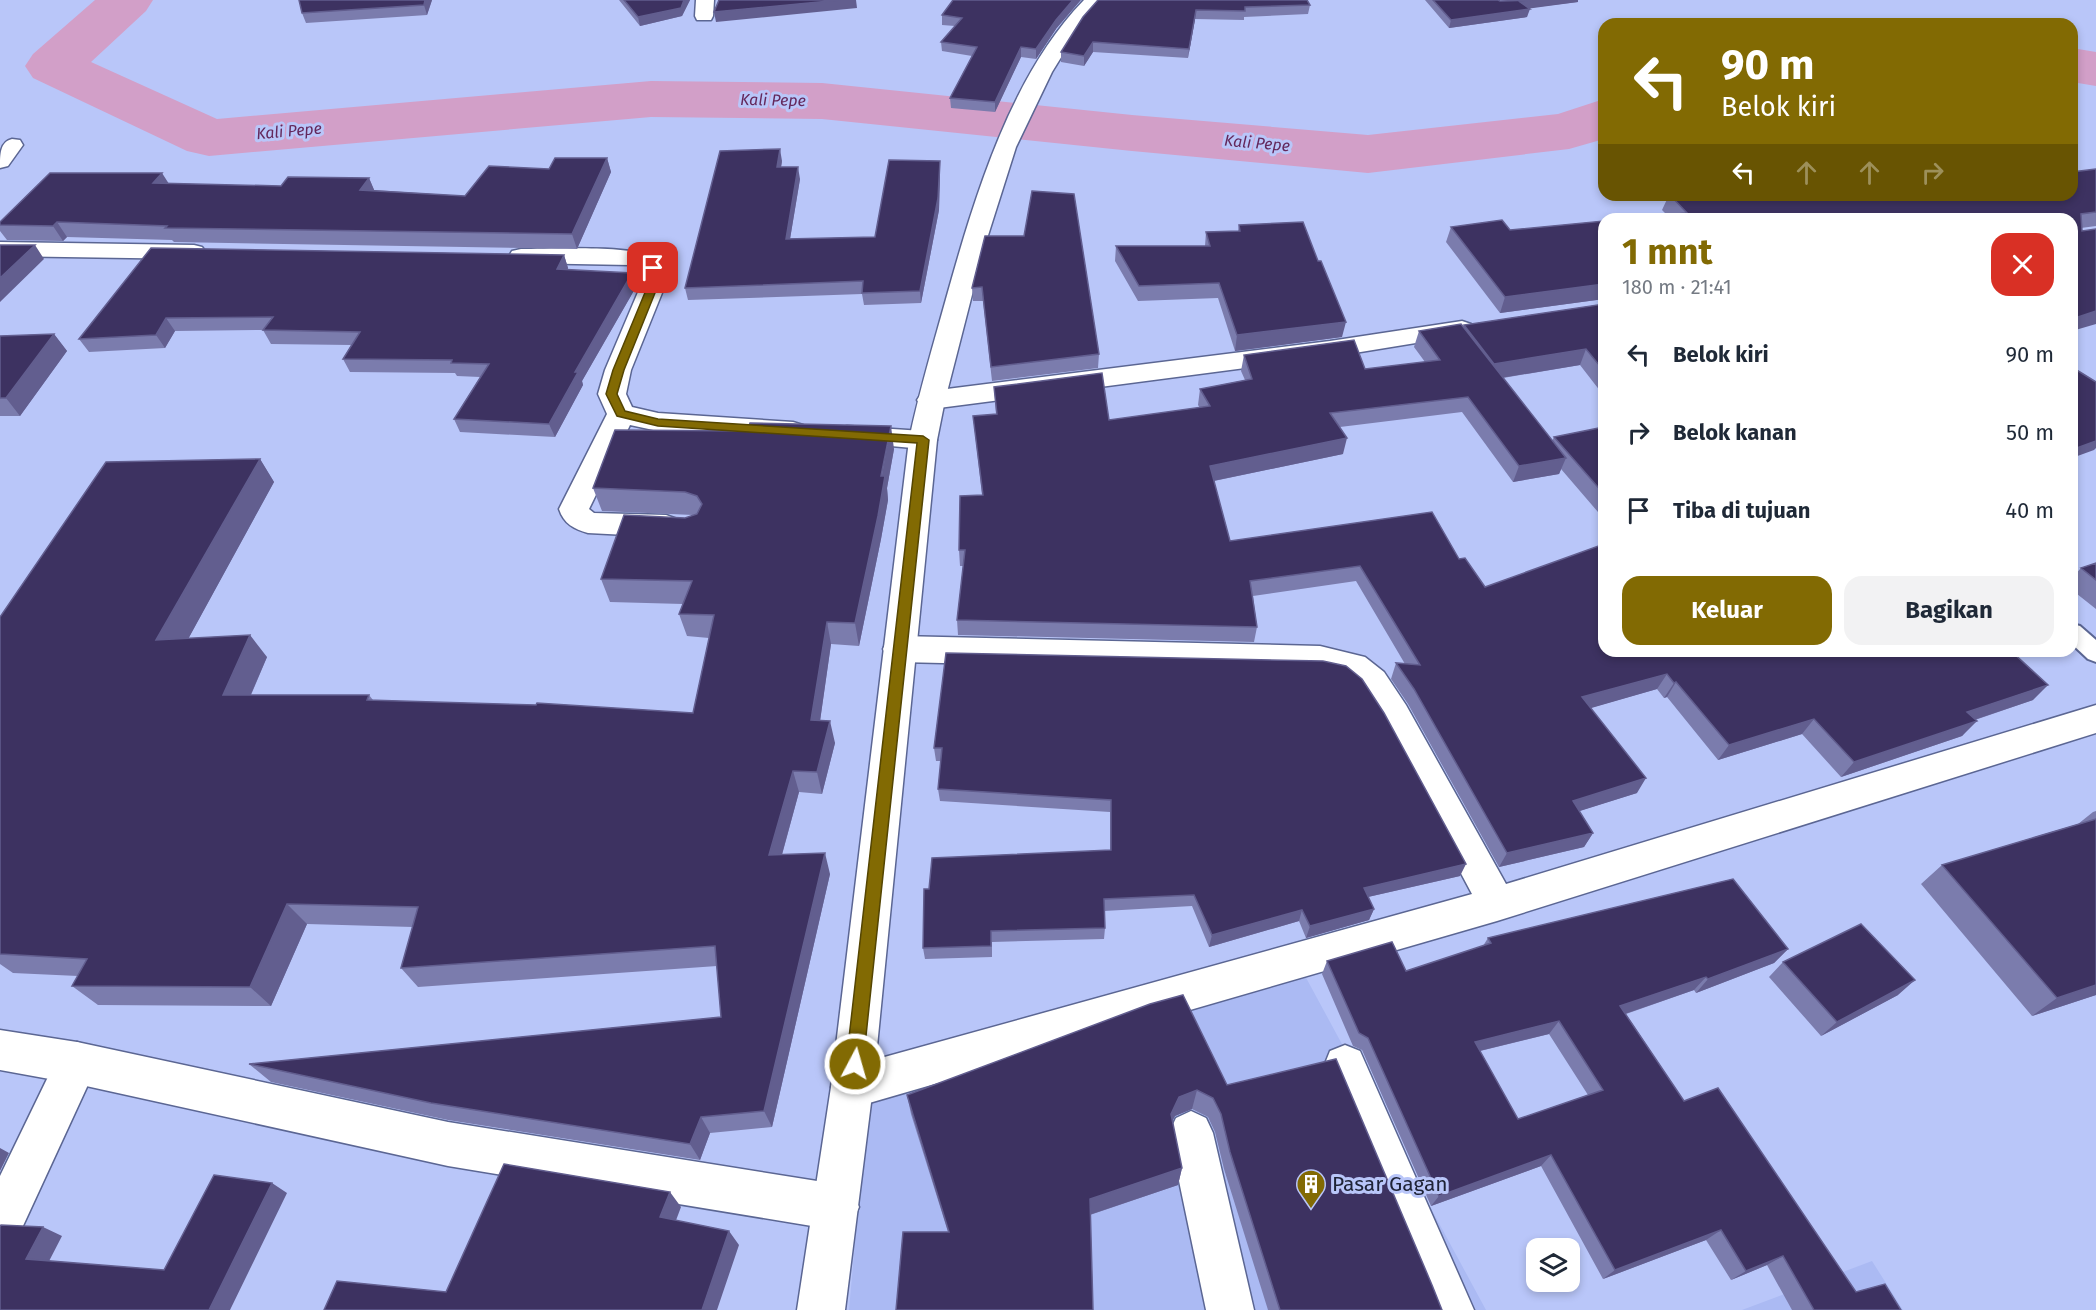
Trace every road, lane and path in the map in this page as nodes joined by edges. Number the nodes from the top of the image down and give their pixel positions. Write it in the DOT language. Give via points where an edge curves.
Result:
graph roads {
  1 [pos="1094,0"];
  2 [pos="0,249"];
  3 [pos="215,252"];
  4 [pos="500,256"];
  5 [pos="1490,325"];
  6 [pos="931,400"];
  7 [pos="621,414"];
  8 [pos="923,440"];
  9 [pos="692,528"];
  10 [pos="2078,637"];
  11 [pos="899,648"];
  12 [pos="2096,653"];
  13 [pos="2096,719"];
  14 [pos="1497,904"];
  15 [pos="0,1050"];
  16 [pos="76,1063"];
  17 [pos="1345,1066"];
  18 [pos="852,1087"];
  19 [pos="1191,1133"];
  20 [pos="836,1207"];
  21 [pos="0,1225"];
  22 [pos="821,1310"];
  23 [pos="1230,1310"];
  24 [pos="1450,1310"];
  1 -- 6 [label="street" via="1073,22 1042,72 1005,147 972,248"];
  2 -- 3 [label="street"];
  4 -- 7 [label="street" via="630,258 646,261 653,268 656,278 612,394"];
  5 -- 6 [label="street"];
  6 -- 8 [label="street"];
  7 -- 8 [label="street" via="658,422"];
  7 -- 9 [label="street" via="574,509 576,515 588,523"];
  8 -- 11 [label="street"];
  10 -- 12 [label="lane"];
  11 -- 14 [label="street" via="1310,659 1353,666 1372,681 1394,715"];
  11 -- 18 [label="street"];
  13 -- 14 [label="street"];
  14 -- 18 [label="street"];
  15 -- 16 [label="street"];
  16 -- 20 [label="street" via="448,1144"];
  16 -- 21 [label="street"];
  17 -- 24 [label="street"];
  18 -- 20 [label="street"];
  19 -- 23 [label="street"];
  20 -- 22 [label="street"];
}
